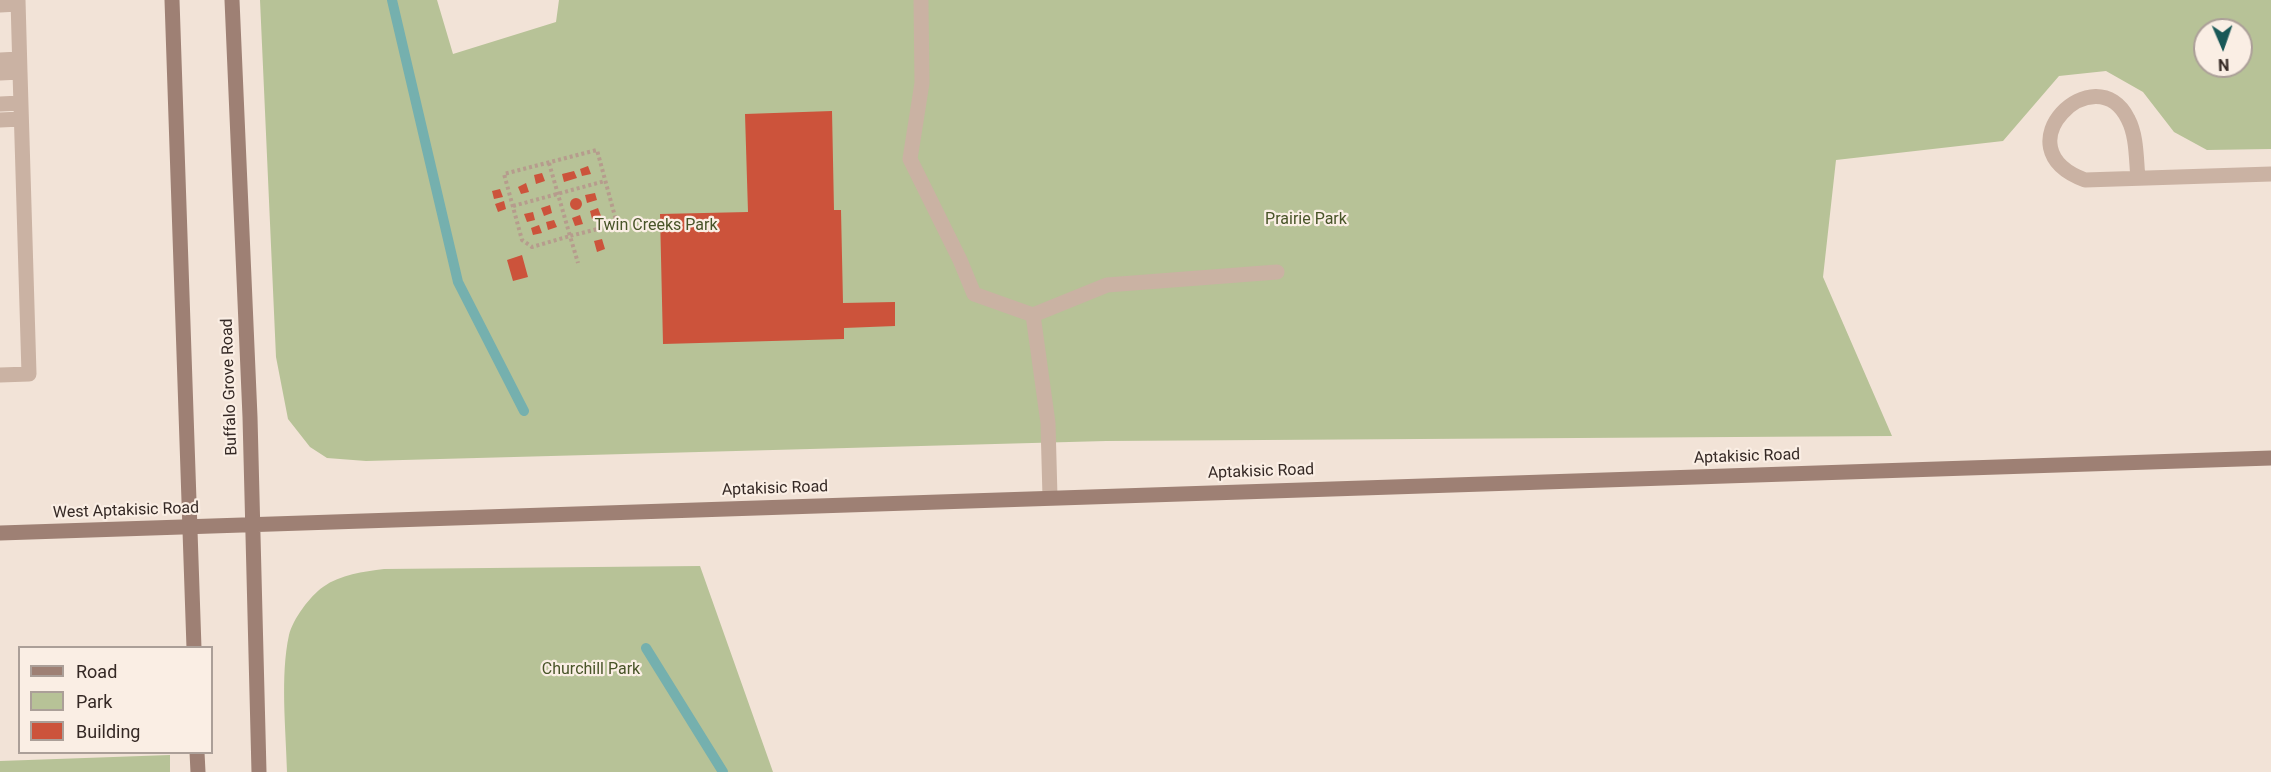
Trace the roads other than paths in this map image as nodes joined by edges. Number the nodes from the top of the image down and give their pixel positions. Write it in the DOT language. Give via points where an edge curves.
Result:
graph roads {
  1 [pos="172,0"];
  2 [pos="232,0"];
  3 [pos="921,0"];
  4 [pos="18,2"];
  5 [pos="0,5"];
  6 [pos="0,60"];
  7 [pos="19,66"];
  8 [pos="0,73"];
  9 [pos="20,103"];
  10 [pos="0,104"];
  11 [pos="21,119"];
  12 [pos="0,120"];
  13 [pos="2271,174"];
  14 [pos="2138,178"];
  15 [pos="1277,272"];
  16 [pos="1033,315"];
  17 [pos="0,375"];
  18 [pos="2271,458"];
  19 [pos="1050,497"];
  20 [pos="252,524"];
  21 [pos="190,527"];
  22 [pos="0,533"];
  23 [pos="194,646"];
  24 [pos="197,754"];
  25 [pos="198,772"];
  26 [pos="259,772"];
  1 -- 21 [label="main road"];
  2 -- 20 [label="main road, Buffalo Grove Road"];
  3 -- 16 [label="street" via="922,83 910,159 974,294"];
  4 -- 5 [label="street"];
  4 -- 7 [label="street"];
  6 -- 7 [label="street"];
  7 -- 8 [label="street"];
  7 -- 9 [label="street"];
  9 -- 10 [label="street"];
  9 -- 11 [label="street"];
  11 -- 12 [label="street"];
  11 -- 17 [label="street" via="29,374"];
  13 -- 14 [label="street"];
  14 -- 14 [label="street" via="2132,129 2117,106 2092,97 2078,100 2057,116 2050,142 2061,167 2085,180"];
  15 -- 16 [label="street" via="1107,285"];
  16 -- 19 [label="street" via="1048,423"];
  18 -- 19 [label="main road, Aptakisic Road"];
  19 -- 20 [label="main road, Aptakisic Road"];
  20 -- 21 [label="main road, West Aptakisic Road"];
  20 -- 26 [label="main road, Buffalo Grove Road"];
  21 -- 22 [label="main road, West Aptakisic Road"];
  21 -- 23 [label="main road"];
  24 -- 25 [label="main road"];
}
